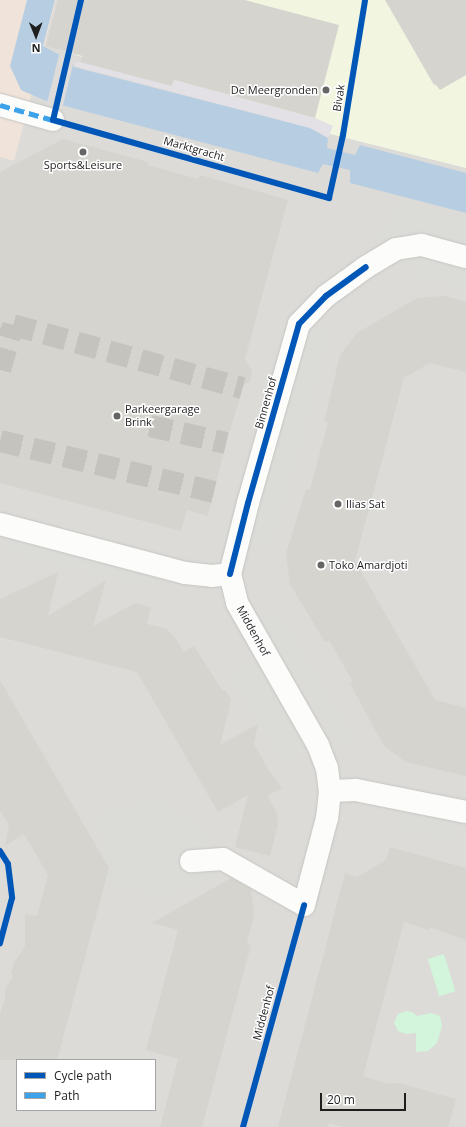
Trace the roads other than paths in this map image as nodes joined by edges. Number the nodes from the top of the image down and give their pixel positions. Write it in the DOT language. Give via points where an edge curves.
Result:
graph roads {
  1 [pos="0,105"];
  2 [pos="53,120"];
  3 [pos="466,257"];
  4 [pos="0,524"];
  5 [pos="230,574"];
  6 [pos="330,791"];
  7 [pos="466,812"];
  8 [pos="191,861"];
  1 -- 2 [label="street"];
  3 -- 5 [label="street, Binnenhof" via="422,245 396,249 326,296 299,324"];
  4 -- 5 [label="street" via="185,572 212,576"];
  5 -- 6 [label="street, Middenhof" via="237,603 318,745 327,768"];
  6 -- 7 [label="street" via="356,790"];
  6 -- 8 [label="street, Middenhof" via="327,818 304,905 223,859"];
}
